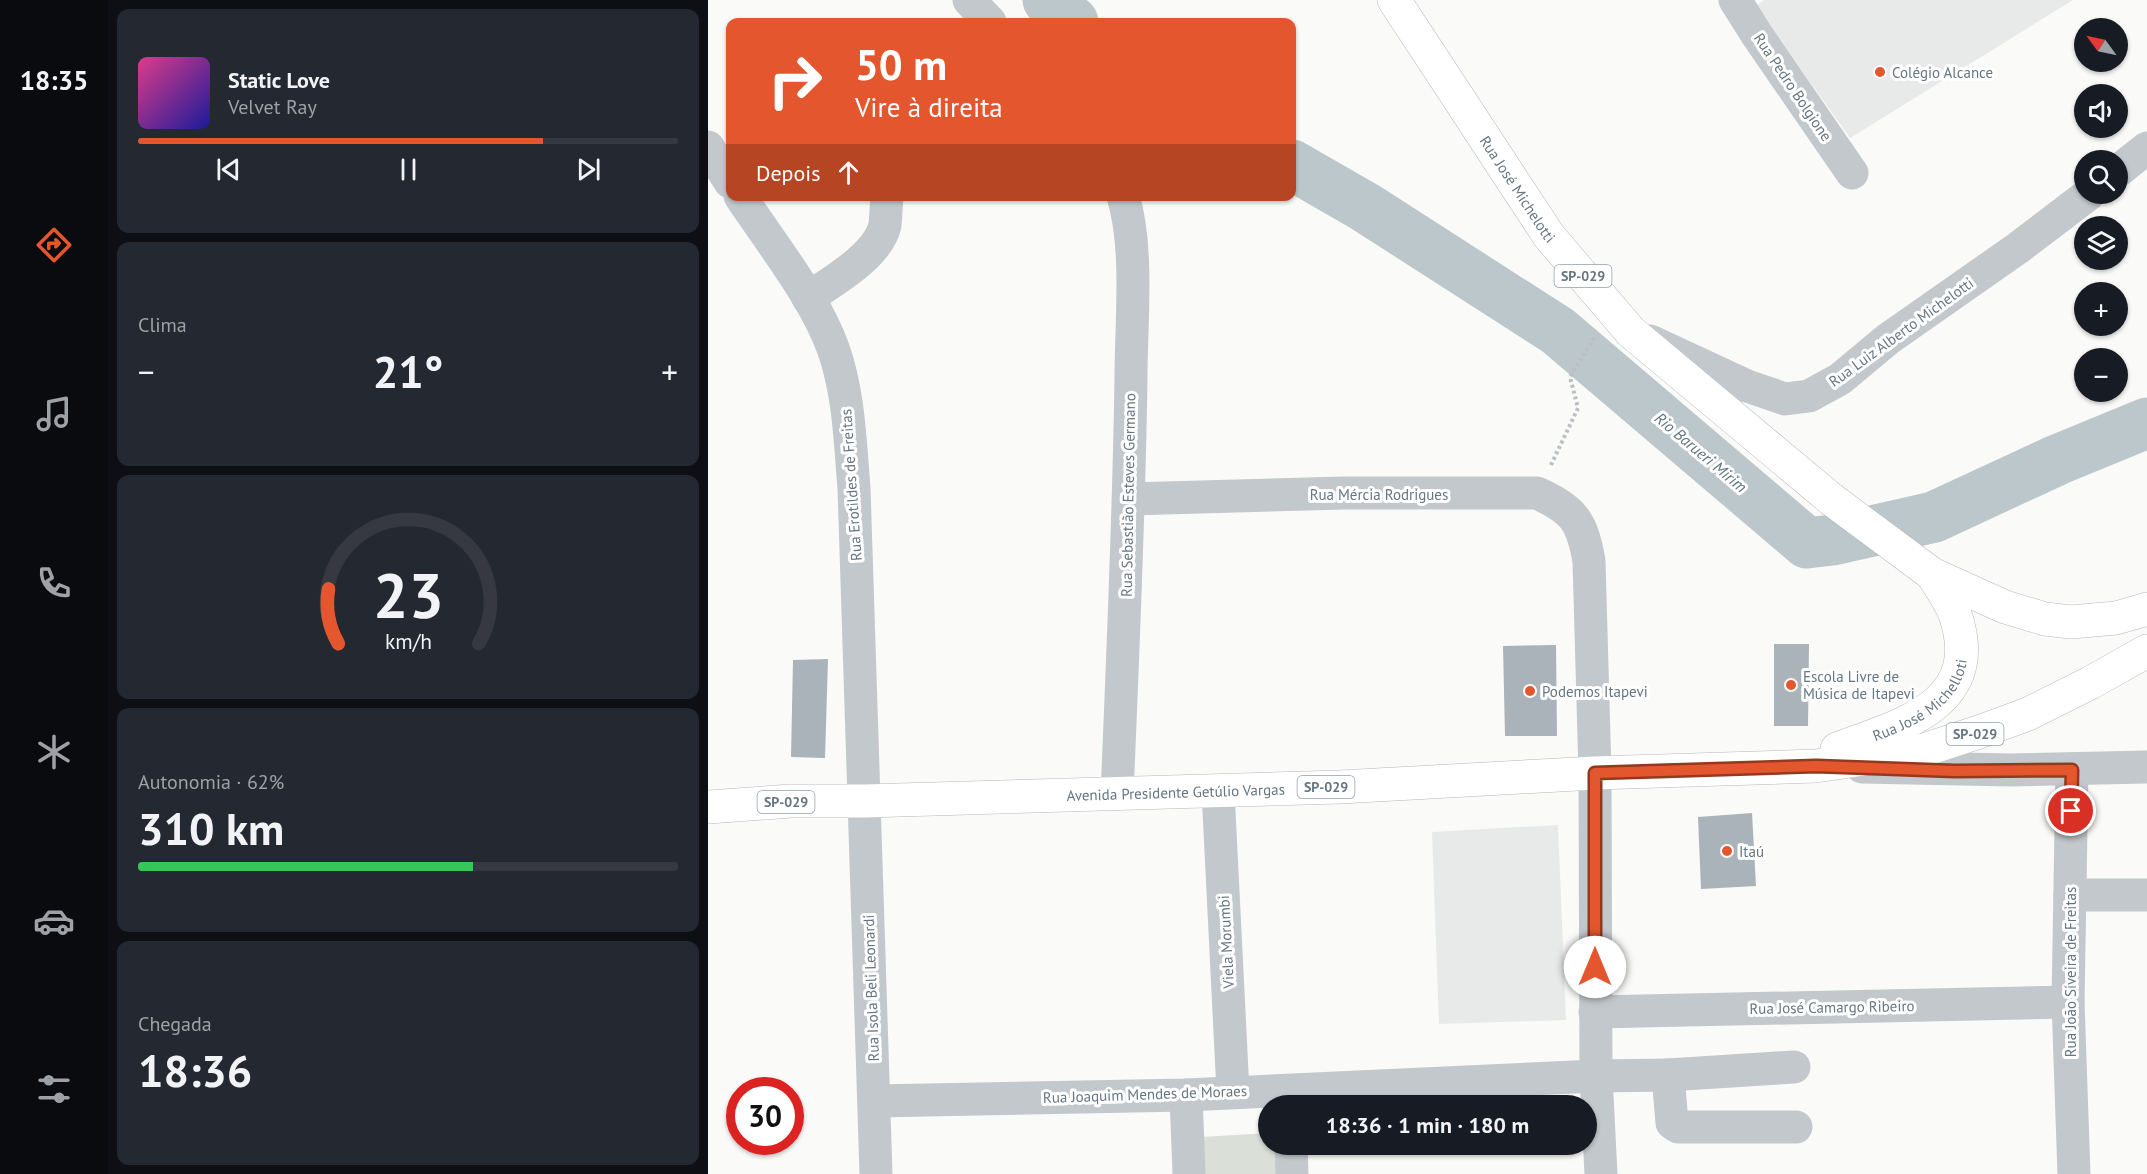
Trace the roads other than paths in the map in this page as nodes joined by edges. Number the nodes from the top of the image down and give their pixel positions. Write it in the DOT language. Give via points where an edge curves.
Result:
graph roads {
  1 [pos="969,0"];
  2 [pos="1394,0"];
  3 [pos="1735,0"];
  4 [pos="986,18"];
  5 [pos="708,147"];
  6 [pos="2147,148"];
  7 [pos="2128,163"];
  8 [pos="1852,174"];
  9 [pos="726,176"];
  10 [pos="743,201"];
  11 [pos="886,201"];
  12 [pos="1124,201"];
  13 [pos="2076,204"];
  14 [pos="808,298"];
  15 [pos="1631,332"];
  16 [pos="1129,499"];
  17 [pos="1831,499"];
  18 [pos="1928,572"];
  19 [pos="2147,609"];
  20 [pos="2147,651"];
  21 [pos="1802,767"];
  22 [pos="2147,767"];
  23 [pos="2072,770"];
  24 [pos="1595,773"];
  25 [pos="1218,791"];
  26 [pos="1117,794"];
  27 [pos="865,801"];
  28 [pos="708,807"];
  29 [pos="2070,895"];
  30 [pos="2147,895"];
  31 [pos="2068,1002"];
  32 [pos="1595,1012"];
  33 [pos="1794,1067"];
  34 [pos="1668,1075"];
  35 [pos="1596,1076"];
  36 [pos="1233,1092"];
  37 [pos="1186,1095"];
  38 [pos="1266,1095"];
  39 [pos="1317,1095"];
  40 [pos="875,1101"];
  41 [pos="1796,1127"];
  42 [pos="1291,1155"];
  43 [pos="876,1174"];
  44 [pos="1189,1174"];
  45 [pos="1292,1174"];
  46 [pos="1601,1174"];
  47 [pos="2074,1174"];
  1 -- 4 [label="street"];
  2 -- 15 [label="highway, Rua José Michelotti / SP-029" via="1549,236"];
  3 -- 8 [label="street, Rua Pedro Bolgione"];
  5 -- 9 [label="street"];
  6 -- 7 [label="street"];
  10 -- 14 [label="street, Rua Erotildes de Freitas"];
  11 -- 14 [label="street" via="884,226 874,247 844,274"];
  12 -- 16 [label="street, Rua Sebastião Esteves Germano" via="1132,259"];
  13 -- 15 [label="street, Rua Luiz Alberto Michelotti" via="1888,339 1840,379 1809,396 1785,399 1766,393"];
  14 -- 27 [label="street, Rua Erotildes de Freitas" via="833,348 848,410"];
  15 -- 17 [label="highway, Rua José Michelotti / SP-029"];
  16 -- 24 [label="street, Rua Mércia Rodrigues" via="1537,493 1559,503 1574,517 1584,536 1589,561"];
  16 -- 26 [label="street, Rua Sebastião Esteves Germano"];
  17 -- 18 [label="highway, Rua José Michelloti / SP-029"];
  18 -- 19 [label="highway, Rua José Michelloti / SP-029" via="2005,607 2045,619 2071,622 2116,618"];
  18 -- 21 [label="highway, Rua José Michelloti / SP-029" via="1955,613 1962,643 1959,669 1947,693 1932,709 1905,723"];
  20 -- 21 [label="highway, SP-029" via="2028,714 1979,732 1924,750"];
  21 -- 23 [label="street"];
  21 -- 24 [label="highway, Avenida Presidente Getúlio Vargas / SP-029"];
  22 -- 23 [label="street"];
  23 -- 29 [label="street, Rua João Siveira de Freitas"];
  24 -- 25 [label="highway, Avenida Presidente Getúlio Vargas / SP-029"];
  24 -- 32 [label="street, Rua Mércia Rodrigues"];
  25 -- 26 [label="highway, Avenida Presidente Getúlio Vargas / SP-029"];
  25 -- 36 [label="street, Viela Morumbi"];
  26 -- 27 [label="highway, Avenida Presidente Getúlio Vargas / SP-029"];
  27 -- 28 [label="highway, Avenida Presidente Getúlio Vargas / SP-029"];
  27 -- 40 [label="street, Rua Isola Beli Leonardi"];
  29 -- 30 [label="street"];
  29 -- 31 [label="street, Rua João Siveira de Freitas"];
  31 -- 32 [label="street, Rua José Camargo Ribeiro"];
  31 -- 47 [label="street, Rua João Siveira de Freitas"];
  32 -- 35 [label="street, Rua Mércia Rodrigues"];
  33 -- 34 [label="street, Rua Joaquim Mendes de Moraes"];
  34 -- 35 [label="street, Rua Joaquim Mendes de Moraes"];
  34 -- 41 [label="street" via="1672,1123 1678,1127"];
  35 -- 39 [label="street, Rua Joaquim Mendes de Moraes"];
  35 -- 46 [label="street, Rua Mércia Rodrigues"];
  36 -- 37 [label="street, Rua Joaquim Mendes de Moraes"];
  36 -- 38 [label="street, Rua Joaquim Mendes de Moraes"];
  37 -- 40 [label="street, Rua Joaquim Mendes de Moraes"];
  37 -- 44 [label="street"];
  40 -- 43 [label="street, Rua Isola Beli Leonardi"];
  42 -- 45 [label="street"];
}
